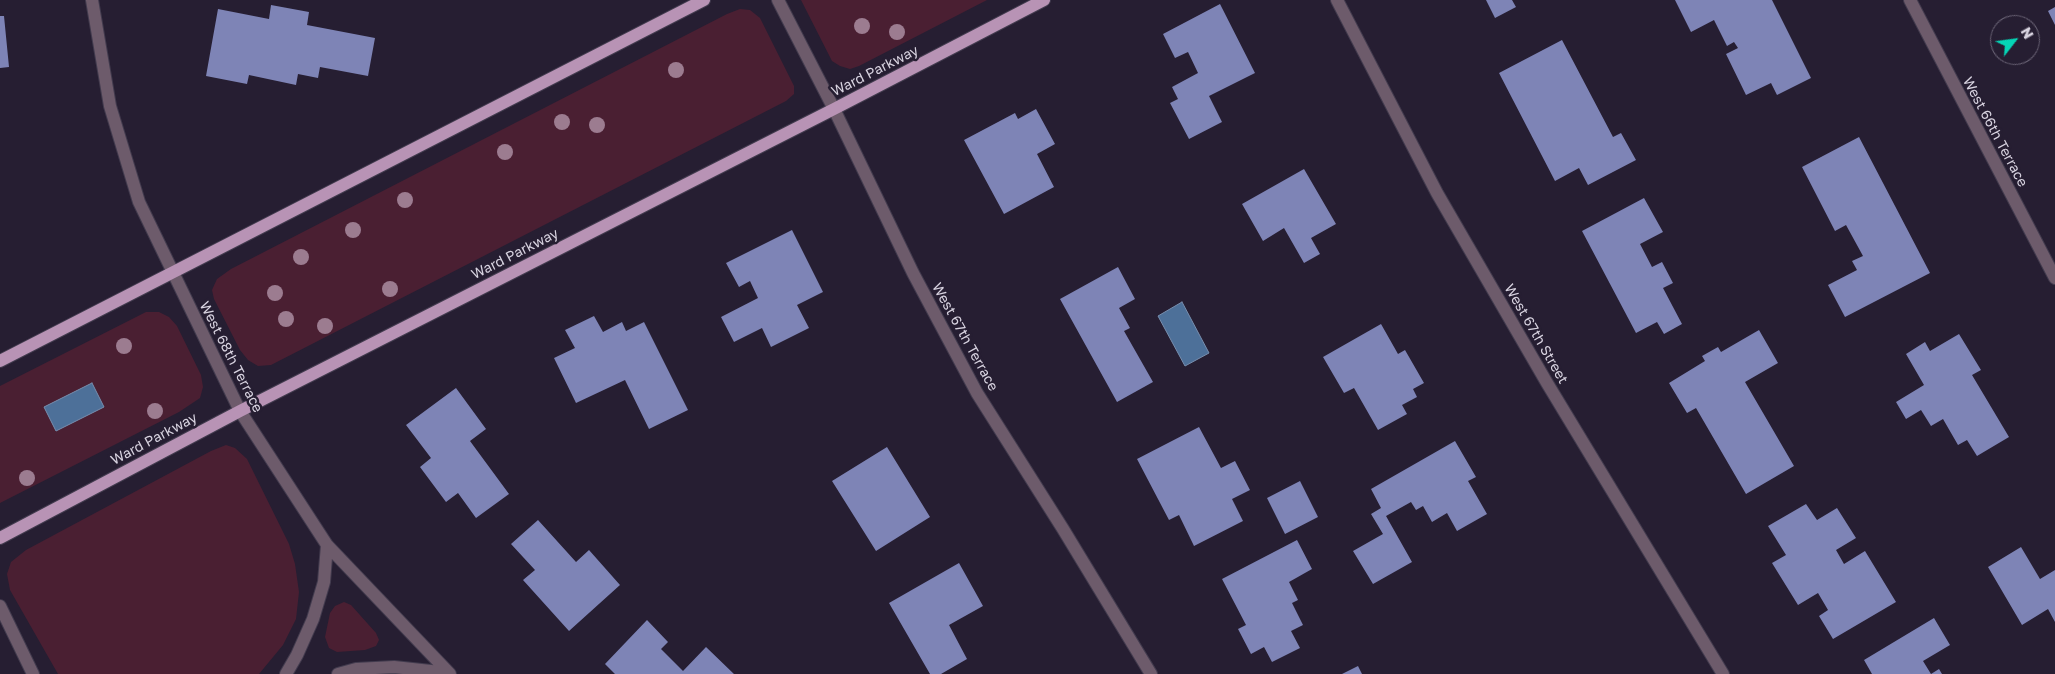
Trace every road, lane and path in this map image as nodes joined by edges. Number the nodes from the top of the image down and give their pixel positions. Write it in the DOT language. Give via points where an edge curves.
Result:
graph roads {
  1 [pos="92,0"];
  2 [pos="704,0"];
  3 [pos="778,0"];
  4 [pos="1044,0"];
  5 [pos="1337,0"];
  6 [pos="1910,0"];
  7 [pos="834,109"];
  8 [pos="172,273"];
  9 [pos="2055,278"];
  10 [pos="0,361"];
  11 [pos="240,411"];
  12 [pos="0,538"];
  13 [pos="327,545"];
  14 [pos="0,606"];
  15 [pos="449,673"];
  16 [pos="33,674"];
  17 [pos="286,674"];
  18 [pos="338,674"];
  19 [pos="1151,674"];
  20 [pos="1723,674"];
  1 -- 8 [label="street, West 68th Terrace" via="110,106 139,202"];
  2 -- 8 [label="main road"];
  3 -- 7 [label="street, West 67th Terrace"];
  4 -- 7 [label="main road, Ward Parkway"];
  5 -- 20 [label="street, West 67th Street" via="1437,193 1547,383"];
  6 -- 9 [label="street, West 66th Terrace"];
  7 -- 11 [label="main road, Ward Parkway"];
  7 -- 19 [label="street, West 67th Terrace" via="913,273 977,394"];
  8 -- 10 [label="main road"];
  8 -- 11 [label="street, West 68th Terrace"];
  11 -- 12 [label="main road, Ward Parkway"];
  11 -- 13 [label="street, West 68th Terrace"];
  13 -- 15 [label="street, West 68th Terrace"];
  13 -- 17 [label="street" via="324,582 313,618"];
  14 -- 16 [label="street"];
  15 -- 18 [label="street, West 68th Terrace" via="394,667 356,669"];
}
